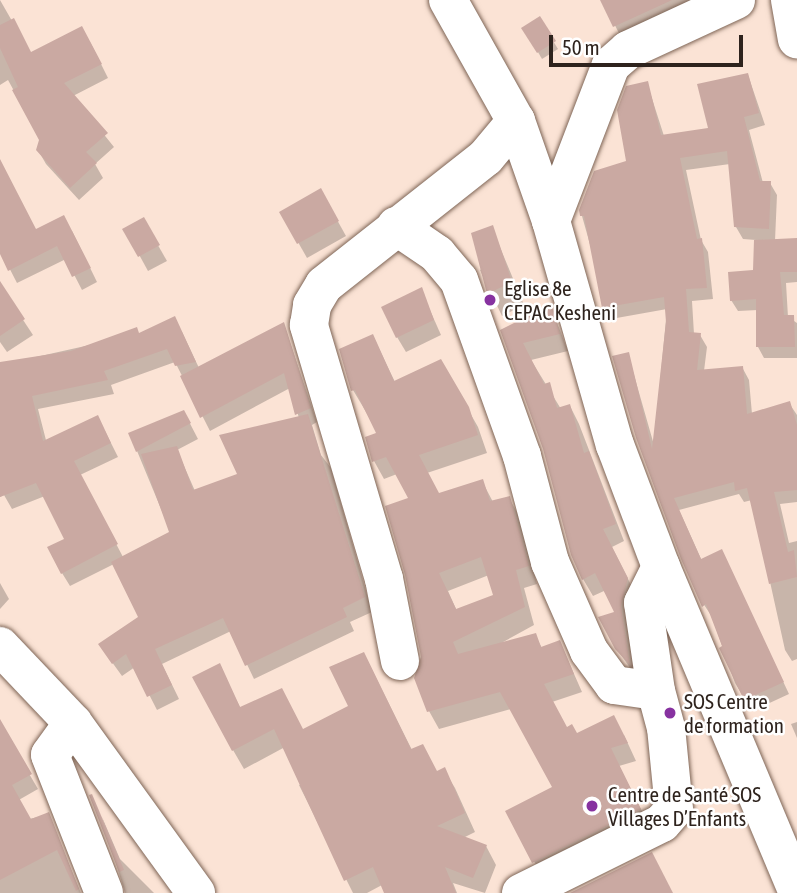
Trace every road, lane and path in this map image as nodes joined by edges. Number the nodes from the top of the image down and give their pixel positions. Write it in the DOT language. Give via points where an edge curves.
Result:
graph roads {
  1 [pos="448,0"];
  2 [pos="736,0"];
  3 [pos="790,0"];
  4 [pos="692,8"];
  5 [pos="797,39"];
  6 [pos="516,121"];
  7 [pos="551,221"];
  8 [pos="396,226"];
  9 [pos="661,567"];
  10 [pos="0,646"];
  11 [pos="400,661"];
  12 [pos="656,691"];
  13 [pos="73,723"];
  14 [pos="797,890"];
  15 [pos="104,893"];
  16 [pos="197,893"];
  17 [pos="521,893"];
  1 -- 6 [label="street"];
  2 -- 4 [label="street"];
  3 -- 5 [label="street"];
  4 -- 7 [label="street" via="611,65"];
  6 -- 7 [label="street"];
  6 -- 8 [label="street" via="486,157"];
  7 -- 9 [label="street" via="615,445"];
  8 -- 11 [label="street" via="324,285 309,325 384,579"];
  8 -- 12 [label="street" via="437,254 459,280 522,456 550,562 589,651 614,685"];
  9 -- 12 [label="street" via="643,603"];
  9 -- 14 [label="street"];
  10 -- 13 [label="street"];
  12 -- 17 [label="street" via="667,728 674,809 662,823"];
  13 -- 15 [label="street" via="50,755"];
  13 -- 16 [label="street"];
}
